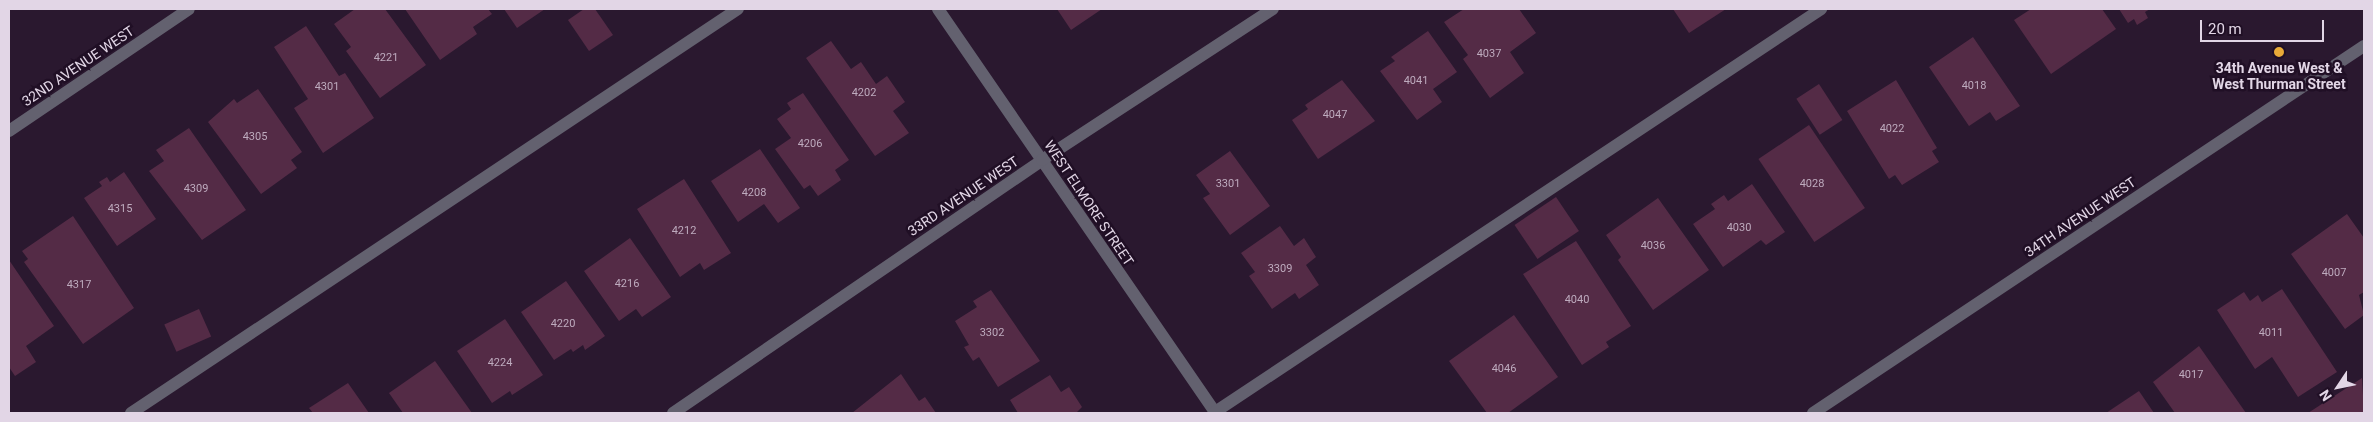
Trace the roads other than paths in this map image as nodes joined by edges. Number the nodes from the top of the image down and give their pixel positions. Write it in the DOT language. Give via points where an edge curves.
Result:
graph roads {
  1 [pos="190,9"];
  2 [pos="738,9"];
  3 [pos="938,9"];
  4 [pos="1273,9"];
  5 [pos="1821,9"];
  6 [pos="2364,46"];
  7 [pos="9,131"];
  8 [pos="1042,160"];
  9 [pos="131,413"];
  10 [pos="673,413"];
  11 [pos="1215,413"];
  12 [pos="1813,413"];
  1 -- 7 [label="street, 32ND AVENUE WEST"];
  2 -- 9 [label="street"];
  3 -- 8 [label="street, WEST ELMORE STREET"];
  4 -- 8 [label="street, 33RD AVENUE WEST"];
  5 -- 11 [label="street"];
  6 -- 12 [label="street, 34TH AVENUE WEST"];
  8 -- 10 [label="street, 33RD AVENUE WEST"];
  8 -- 11 [label="street, WEST ELMORE STREET"];
}
